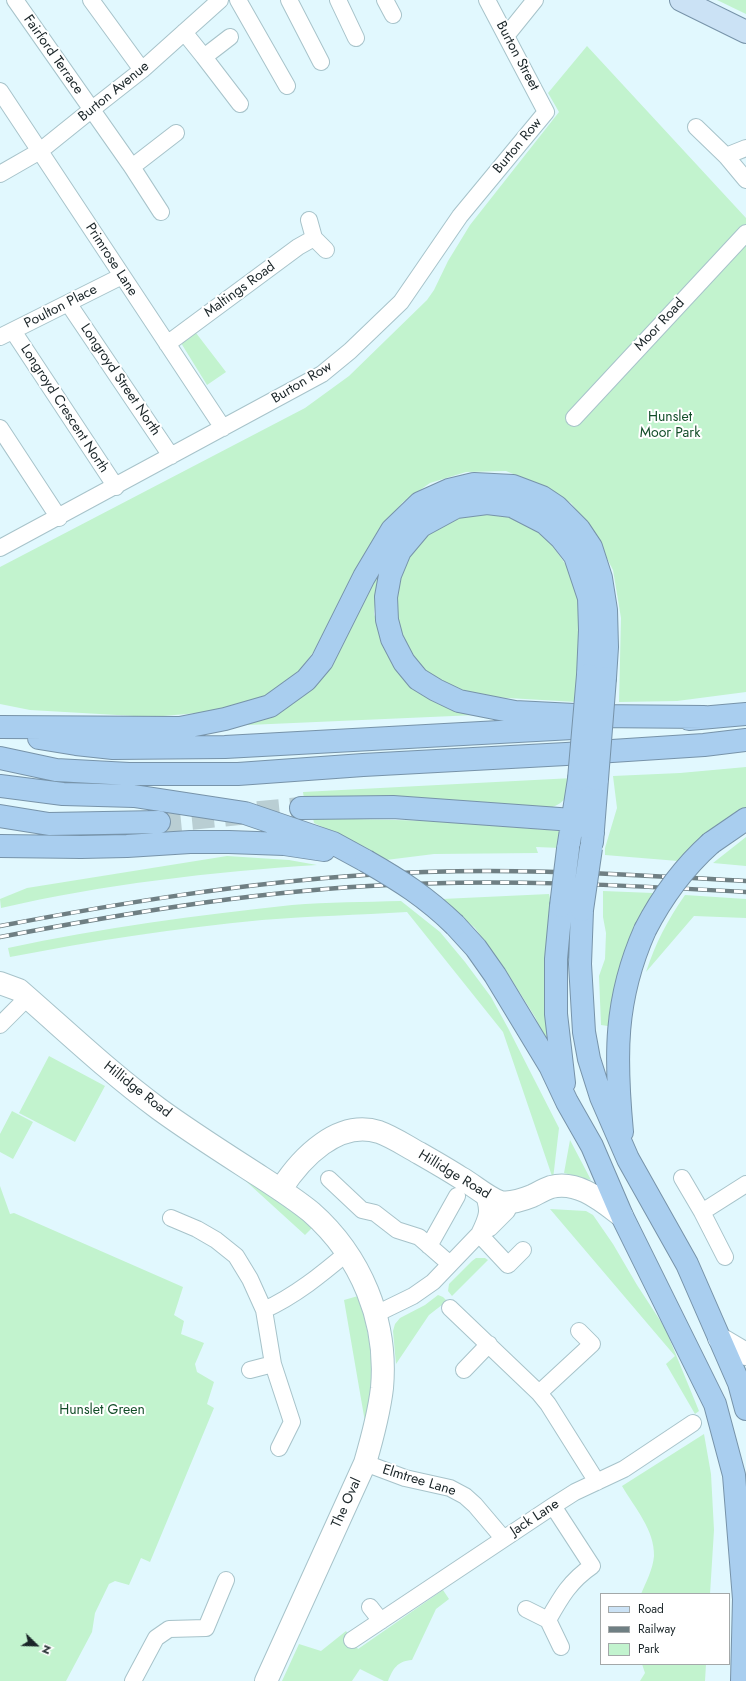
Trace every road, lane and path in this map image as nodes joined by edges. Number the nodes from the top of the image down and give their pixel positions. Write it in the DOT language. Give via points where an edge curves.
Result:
graph roads {
  1 [pos="15,0"];
  2 [pos="91,0"];
  3 [pos="220,0"];
  4 [pos="238,0"];
  5 [pos="289,0"];
  6 [pos="338,0"];
  7 [pos="385,0"];
  8 [pos="488,0"];
  9 [pos="535,0"];
  10 [pos="682,0"];
  11 [pos="393,15"];
  12 [pos="184,32"];
  13 [pos="746,32"];
  14 [pos="506,36"];
  15 [pos="230,37"];
  16 [pos="356,38"];
  17 [pos="204,57"];
  18 [pos="321,62"];
  19 [pos="142,70"];
  20 [pos="287,86"];
  21 [pos="0,91"];
  22 [pos="240,104"];
  23 [pos="91,110"];
  24 [pos="546,112"];
  25 [pos="696,127"];
  26 [pos="176,133"];
  27 [pos="746,148"];
  28 [pos="40,151"];
  29 [pos="726,156"];
  30 [pos="132,167"];
  31 [pos="0,174"];
  32 [pos="746,180"];
  33 [pos="161,212"];
  34 [pos="309,220"];
  35 [pos="746,232"];
  36 [pos="314,238"];
  37 [pos="326,250"];
  38 [pos="122,276"];
  39 [pos="68,303"];
  40 [pos="6,334"];
  41 [pos="167,344"];
  42 [pos="574,418"];
  43 [pos="0,428"];
  44 [pos="222,428"];
  45 [pos="171,456"];
  46 [pos="116,487"];
  47 [pos="59,518"];
  48 [pos="1,545"];
  49 [pos="597,677"];
  50 [pos="746,714"];
  51 [pos="704,718"];
  52 [pos="0,727"];
  53 [pos="0,731"];
  54 [pos="746,740"];
  55 [pos="0,758"];
  56 [pos="588,779"];
  57 [pos="0,786"];
  58 [pos="301,808"];
  59 [pos="0,816"];
  60 [pos="746,819"];
  61 [pos="573,820"];
  62 [pos="159,822"];
  63 [pos="592,841"];
  64 [pos="0,846"];
  65 [pos="366,861"];
  66 [pos="0,983"];
  67 [pos="28,997"];
  68 [pos="0,1025"];
  69 [pos="567,1102"];
  70 [pos="624,1151"];
  71 [pos="682,1178"];
  72 [pos="329,1179"];
  73 [pos="746,1184"];
  74 [pos="281,1189"];
  75 [pos="482,1191"];
  76 [pos="457,1196"];
  77 [pos="511,1202"];
  78 [pos="702,1212"];
  79 [pos="622,1216"];
  80 [pos="171,1218"];
  81 [pos="479,1234"];
  82 [pos="429,1246"];
  83 [pos="523,1250"];
  84 [pos="348,1252"];
  85 [pos="725,1257"];
  86 [pos="450,1264"];
  87 [pos="450,1308"];
  88 [pos="264,1310"];
  89 [pos="376,1314"];
  90 [pos="579,1331"];
  91 [pos="719,1338"];
  92 [pos="489,1344"];
  93 [pos="746,1354"];
  94 [pos="273,1364"];
  95 [pos="250,1370"];
  96 [pos="464,1370"];
  97 [pos="539,1393"];
  98 [pos="746,1409"];
  99 [pos="693,1423"];
  100 [pos="279,1448"];
  101 [pos="364,1463"];
  102 [pos="597,1482"];
  103 [pos="553,1506"];
  104 [pos="503,1538"];
  105 [pos="741,1577"];
  106 [pos="226,1580"];
  107 [pos="370,1607"];
  108 [pos="526,1609"];
  109 [pos="548,1620"];
  110 [pos="381,1621"];
  111 [pos="352,1640"];
  112 [pos="562,1646"];
  113 [pos="730,1650"];
  114 [pos="728,1665"];
  115 [pos="133,1681"];
  116 [pos="266,1681"];
  117 [pos="727,1681"];
  118 [pos="742,1681"];
  1 -- 23 [label="street, Fairford Terrace"];
  2 -- 19 [label="street"];
  3 -- 12 [label="street, Burton Avenue"];
  4 -- 20 [label="street"];
  5 -- 18 [label="street"];
  6 -- 16 [label="street"];
  7 -- 11 [label="street"];
  8 -- 14 [label="street, Burton Street"];
  9 -- 14 [label="street"];
  10 -- 13 [label="main road"];
  12 -- 17 [label="street"];
  12 -- 19 [label="street, Burton Avenue"];
  14 -- 24 [label="street, Burton Street"];
  15 -- 17 [label="street"];
  17 -- 22 [label="street"];
  19 -- 23 [label="street, Burton Avenue"];
  21 -- 28 [label="street, Primrose Lane"];
  23 -- 28 [label="street, Burton Avenue"];
  23 -- 30 [label="street, Fairford Terrace"];
  24 -- 44 [label="street, Burton Row" via="460,216 401,302 322,374"];
  25 -- 29 [label="street"];
  26 -- 30 [label="street"];
  27 -- 29 [label="street"];
  28 -- 31 [label="street, Burton Avenue"];
  28 -- 38 [label="street, Primrose Lane"];
  29 -- 32 [label="street"];
  30 -- 33 [label="street, Fairford Terrace"];
  34 -- 36 [label="street"];
  35 -- 42 [label="street, Moor Road"];
  36 -- 37 [label="street"];
  36 -- 41 [label="street, Maltings Road" via="298,247"];
  38 -- 39 [label="street, Poulton Place"];
  38 -- 41 [label="street, Primrose Lane"];
  39 -- 40 [label="street, Poulton Place"];
  39 -- 45 [label="street, Longroyd Street North"];
  40 -- 46 [label="street, Longroyd Crescent North"];
  41 -- 44 [label="street, Primrose Lane"];
  43 -- 47 [label="street"];
  44 -- 45 [label="street, Burton Row"];
  45 -- 46 [label="street, Burton Row"];
  46 -- 47 [label="street, Burton Row"];
  47 -- 48 [label="street, Burton Row"];
  49 -- 51 [label="highway" via="590,630 589,598 583,576 575,556 545,523 512,506 487,503 456,507 422,526 400,551 390,575 386,596 387,620 392,639 404,662 418,679 436,690 460,701 515,712"];
  49 -- 52 [label="highway" via="607,647 606,610 601,578 591,547 579,529 557,507 542,497 513,486 474,484 448,490 420,503 392,530 364,577 322,661 306,680 270,706 180,728"];
  49 -- 56 [label="highway, bridge"];
  50 -- 51 [label="highway"];
  51 -- 53 [label="highway" via="504,733 225,747 113,748"];
  54 -- 55 [label="highway" via="574,754 238,774 129,774 56,770"];
  56 -- 61 [label="highway"];
  56 -- 63 [label="highway"];
  57 -- 65 [label="highway" via="63,794 134,796 245,813 333,843"];
  58 -- 61 [label="highway" via="393,807"];
  59 -- 62 [label="highway" via="49,824"];
  60 -- 70 [label="highway, bridge" via="711,843 673,884 657,907 637,948 626,983 619,1023 618,1066"];
  61 -- 63 [label="highway" via="584,825"];
  61 -- 69 [label="highway, bridge" via="556,959 556,1014"];
  63 -- 70 [label="highway, bridge" via="582,910 581,1005 589,1059 601,1097"];
  64 -- 65 [label="highway" via="81,847 190,842 264,842 324,850"];
  65 -- 69 [label="highway, bridge" via="431,902 476,948 550,1066"];
  66 -- 67 [label="street, Hillidge Road" via="19,990"];
  67 -- 68 [label="street"];
  67 -- 74 [label="street, Hillidge Road" via="159,1109"];
  69 -- 79 [label="highway" via="592,1146"];
  70 -- 91 [label="highway" via="687,1264"];
  71 -- 78 [label="street"];
  72 -- 82 [label="street" via="362,1210 375,1213 397,1230 419,1237"];
  73 -- 78 [label="street"];
  74 -- 75 [label="street, Hillidge Road" via="322,1142 335,1136 362,1130 378,1132 392,1138"];
  74 -- 84 [label="street, Hillidge Road" via="311,1212"];
  75 -- 77 [label="street, Hillidge Road" via="499,1202"];
  75 -- 81 [label="street" via="487,1204 487,1218"];
  76 -- 82 [label="street"];
  77 -- 79 [label="street" via="551,1187 568,1186 589,1192"];
  77 -- 81 [label="street" via="507,1211 490,1228"];
  78 -- 85 [label="street"];
  79 -- 105 [label="highway" via="715,1404 734,1476"];
  80 -- 88 [label="street" via="216,1240 236,1256"];
  81 -- 83 [label="street" via="508,1265"];
  81 -- 86 [label="street"];
  82 -- 86 [label="street"];
  84 -- 88 [label="street" via="301,1289"];
  84 -- 89 [label="street, Hillidge Road"];
  86 -- 89 [label="street" via="433,1282 413,1296"];
  87 -- 92 [label="street"];
  88 -- 94 [label="street"];
  89 -- 101 [label="street, The Oval" via="382,1388"];
  90 -- 97 [label="street" via="592,1344"];
  91 -- 93 [label="street"];
  91 -- 98 [label="highway" via="739,1383"];
  92 -- 96 [label="street"];
  92 -- 97 [label="street"];
  94 -- 95 [label="street"];
  94 -- 100 [label="street" via="292,1422"];
  97 -- 102 [label="street"];
  99 -- 102 [label="street, Jack Lane" via="624,1469"];
  101 -- 104 [label="street, Elmtree Lane" via="405,1478 450,1488 465,1496"];
  101 -- 116 [label="street, The Oval"];
  102 -- 103 [label="street, Jack Lane"];
  103 -- 104 [label="street, Jack Lane"];
  103 -- 109 [label="street" via="598,1563 578,1576"];
  104 -- 110 [label="street, Jack Lane"];
  105 -- 113 [label="highway"];
  105 -- 118 [label="highway" via="744,1599"];
  106 -- 115 [label="street" via="206,1628 169,1629 156,1638"];
  107 -- 110 [label="street"];
  108 -- 109 [label="street"];
  109 -- 112 [label="street"];
  110 -- 111 [label="street, Jack Lane"];
  114 -- 117 [label="highway"];
}
